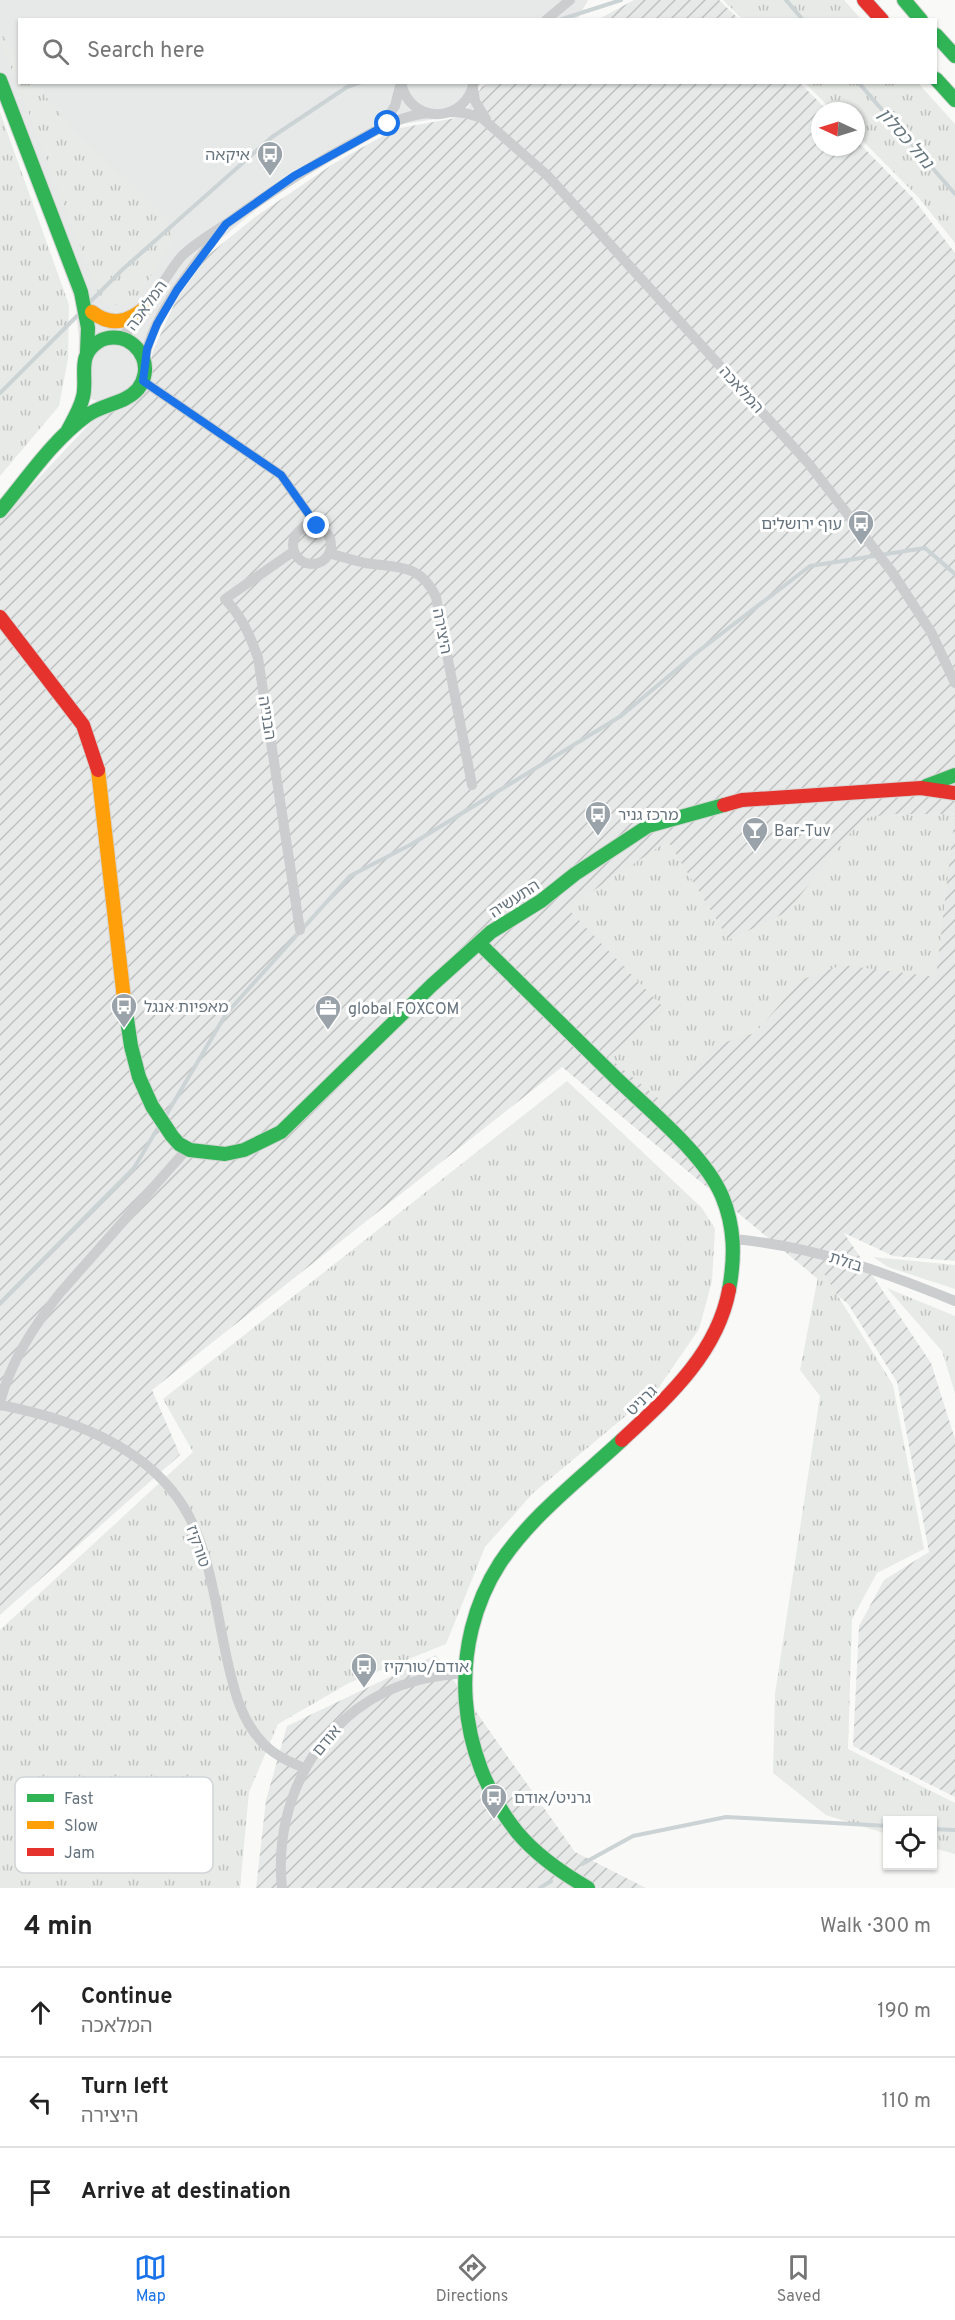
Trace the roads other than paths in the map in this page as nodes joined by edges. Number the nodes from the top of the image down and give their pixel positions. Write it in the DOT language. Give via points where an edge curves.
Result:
graph roads {
  1 [pos="570,0"];
  2 [pos="864,0"];
  3 [pos="904,0"];
  4 [pos="548,18"];
  5 [pos="880,18"];
  6 [pos="919,18"];
  7 [pos="937,36"];
  8 [pos="955,56"];
  9 [pos="0,80"];
  10 [pos="937,80"];
  11 [pos="400,84"];
  12 [pos="402,84"];
  13 [pos="473,85"];
  14 [pos="955,100"];
  15 [pos="450,112"];
  16 [pos="429,113"];
  17 [pos="490,124"];
  18 [pos="378,129"];
  19 [pos="226,224"];
  20 [pos="81,292"];
  21 [pos="146,308"];
  22 [pos="92,312"];
  23 [pos="117,338"];
  24 [pos="87,352"];
  25 [pos="145,363"];
  26 [pos="83,377"];
  27 [pos="143,381"];
  28 [pos="117,400"];
  29 [pos="68,430"];
  30 [pos="0,511"];
  31 [pos="317,526"];
  32 [pos="294,551"];
  33 [pos="329,553"];
  34 [pos="0,617"];
  35 [pos="955,683"];
  36 [pos="955,775"];
  37 [pos="472,785"];
  38 [pos="921,788"];
  39 [pos="955,793"];
  40 [pos="300,930"];
  41 [pos="479,943"];
  42 [pos="186,1149"];
  43 [pos="733,1239"];
  44 [pos="955,1301"];
  45 [pos="0,1404"];
  46 [pos="464,1673"];
  47 [pos="304,1768"];
  48 [pos="282,1888"];
  49 [pos="588,1888"];
  1 -- 4 [label="street"];
  2 -- 5 [label="main road"];
  3 -- 6 [label="main road"];
  7 -- 8 [label="main road"];
  9 -- 20 [label="main road"];
  10 -- 14 [label="main road"];
  11 -- 18 [label="street, המלאכה" via="395,106"];
  12 -- 16 [label="street" via="409,102"];
  13 -- 15 [label="street" via="466,100"];
  13 -- 17 [label="street, המלאכה" via="475,101"];
  15 -- 16 [label="street, המלאכה"];
  15 -- 17 [label="street, המלאכה" via="470,114"];
  16 -- 18 [label="street, המלאכה"];
  17 -- 35 [label="street, המלאכה" via="572,200 809,464 892,572 931,632"];
  18 -- 19 [label="street, המלאכה" via="294,176"];
  19 -- 21 [label="street, המלאכה" via="180,258"];
  19 -- 25 [label="street, המלאכה" via="171,300 150,341"];
  20 -- 22 [label="main road"];
  20 -- 24 [label="main road" via="88,328"];
  21 -- 22 [label="main road" via="133,319 118,322 104,321"];
  21 -- 23 [label="street, המלאכה" via="131,329"];
  22 -- 23 [label="main road" via="105,330"];
  23 -- 24 [label="main road" via="102,340"];
  23 -- 25 [label="main road" via="137,348"];
  24 -- 26 [label="main road"];
  25 -- 27 [label="main road"];
  26 -- 28 [label="main road" via="98,396"];
  26 -- 29 [label="main road" via="82,401"];
  27 -- 28 [label="main road" via="130,396"];
  27 -- 31 [label="street" via="281,475"];
  28 -- 29 [label="main road" via="90,413"];
  29 -- 30 [label="main road"];
  31 -- 32 [label="street" via="298,531"];
  31 -- 33 [label="street" via="328,535"];
  32 -- 33 [label="street" via="299,559 313,563"];
  32 -- 40 [label="street, הבנייה" via="225,599 242,620 258,658"];
  33 -- 37 [label="street, היצירה" via="403,567 425,578 431,586"];
  34 -- 42 [label="main road" via="83,725 91,746 98,770 133,1054 153,1109"];
  36 -- 38 [label="main road, התעשיה"];
  38 -- 39 [label="main road, התעשיה"];
  38 -- 41 [label="main road, התעשיה" via="742,800 648,826"];
  41 -- 42 [label="main road, התעשיה" via="281,1132 254,1148 228,1155"];
  41 -- 43 [label="main road, גרניט" via="708,1173 723,1199"];
  42 -- 45 [label="street" via="46,1311 18,1354"];
  43 -- 44 [label="street, בזלת" via="785,1245 840,1258"];
  43 -- 46 [label="main road, גרניט" via="731,1284 706,1348 675,1389 532,1523 502,1559 477,1609"];
  45 -- 47 [label="street, טורקיז" via="57,1419 108,1441 151,1468 168,1486 184,1506 204,1557 232,1683 244,1717 273,1752"];
  46 -- 47 [label="street, אודם" via="418,1680 376,1696 342,1721"];
  46 -- 49 [label="main road, גרניט" via="471,1736 478,1764 493,1796 517,1832 535,1850"];
  47 -- 48 [label="street, אודם" via="286,1817"];
}
